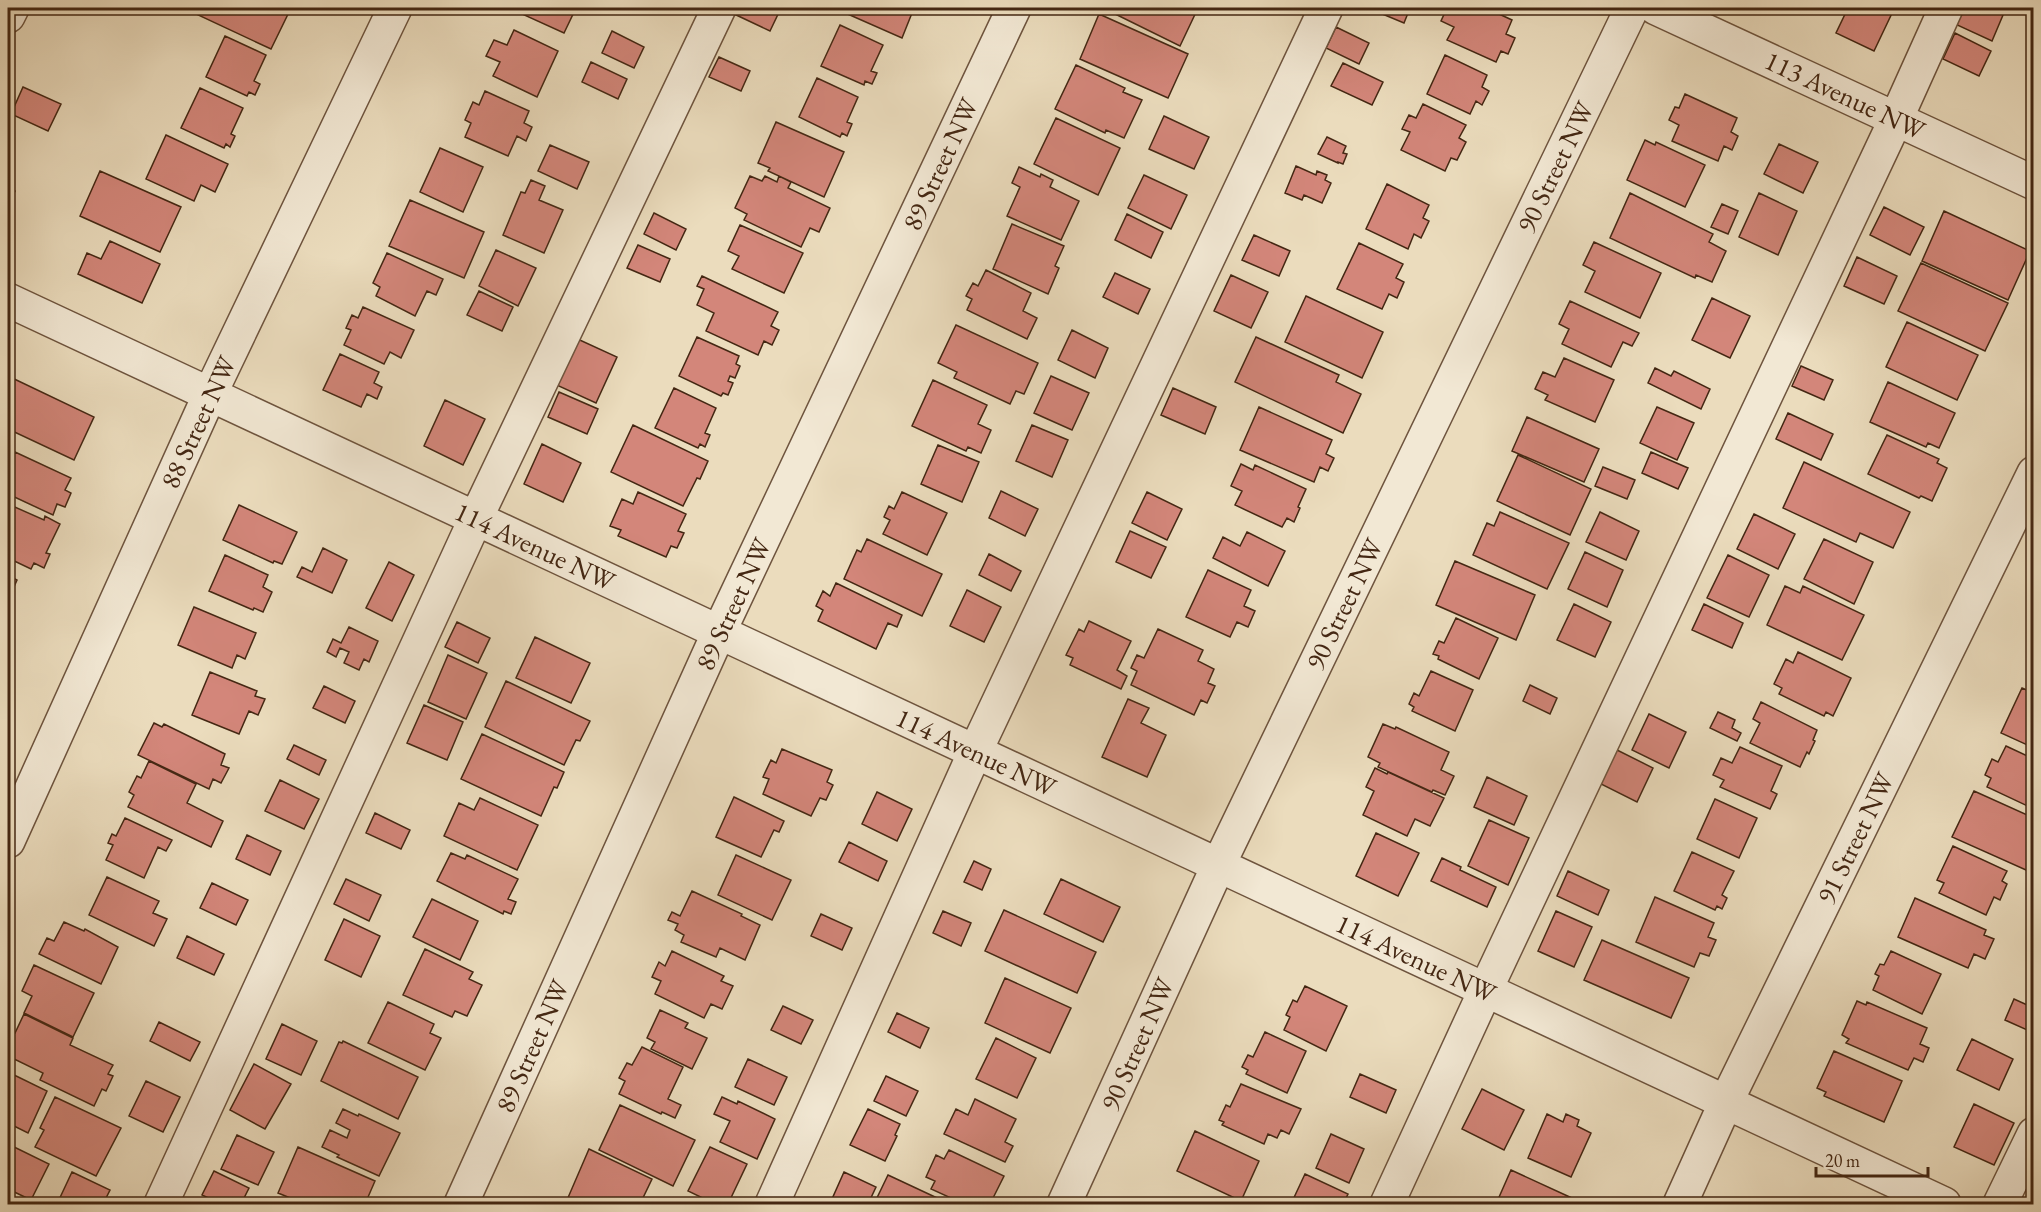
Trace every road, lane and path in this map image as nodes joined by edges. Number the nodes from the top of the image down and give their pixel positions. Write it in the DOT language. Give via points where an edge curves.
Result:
graph roads {
  1 [pos="12,8"];
  2 [pos="395,8"];
  3 [pos="719,8"];
  4 [pos="1014,8"];
  5 [pos="1326,8"];
  6 [pos="1632,8"];
  7 [pos="1656,8"];
  8 [pos="1946,8"];
  9 [pos="8,16"];
  10 [pos="1896,119"];
  11 [pos="2034,183"];
  12 [pos="8,300"];
  13 [pos="210,394"];
  14 [pos="2034,473"];
  15 [pos="476,518"];
  16 [pos="719,632"];
  17 [pos="975,752"];
  18 [pos="8,841"];
  19 [pos="1218,866"];
  20 [pos="1486,990"];
  21 [pos="1726,1102"];
  22 [pos="2034,1134"];
  23 [pos="161,1204"];
  24 [pos="461,1204"];
  25 [pos="772,1204"];
  26 [pos="1064,1204"];
  27 [pos="1387,1204"];
  28 [pos="1680,1204"];
  29 [pos="1944,1204"];
  30 [pos="2000,1204"];
  1 -- 9 [label="street"];
  2 -- 13 [label="street, 88 Street NW"];
  3 -- 15 [label="street"];
  4 -- 16 [label="street, 89 Street NW"];
  5 -- 17 [label="street"];
  6 -- 19 [label="street, 90 Street NW"];
  7 -- 10 [label="street, 113 Avenue NW"];
  8 -- 10 [label="street"];
  10 -- 11 [label="street, 113 Avenue NW"];
  10 -- 20 [label="street"];
  12 -- 13 [label="street, 114 Avenue NW"];
  13 -- 15 [label="street, 114 Avenue NW"];
  13 -- 18 [label="street, 88 Street NW"];
  14 -- 21 [label="street, 91 Street NW"];
  15 -- 16 [label="street, 114 Avenue NW"];
  15 -- 23 [label="street"];
  16 -- 17 [label="street, 114 Avenue NW"];
  16 -- 24 [label="street, 89 Street NW"];
  17 -- 19 [label="street, 114 Avenue NW"];
  17 -- 25 [label="street"];
  19 -- 20 [label="street, 114 Avenue NW"];
  19 -- 26 [label="street, 90 Street NW"];
  20 -- 21 [label="street, 114 Avenue NW"];
  20 -- 27 [label="street"];
  21 -- 28 [label="street, 91 Street NW"];
  21 -- 29 [label="street, 114 Avenue NW"];
  22 -- 30 [label="street"];
}
